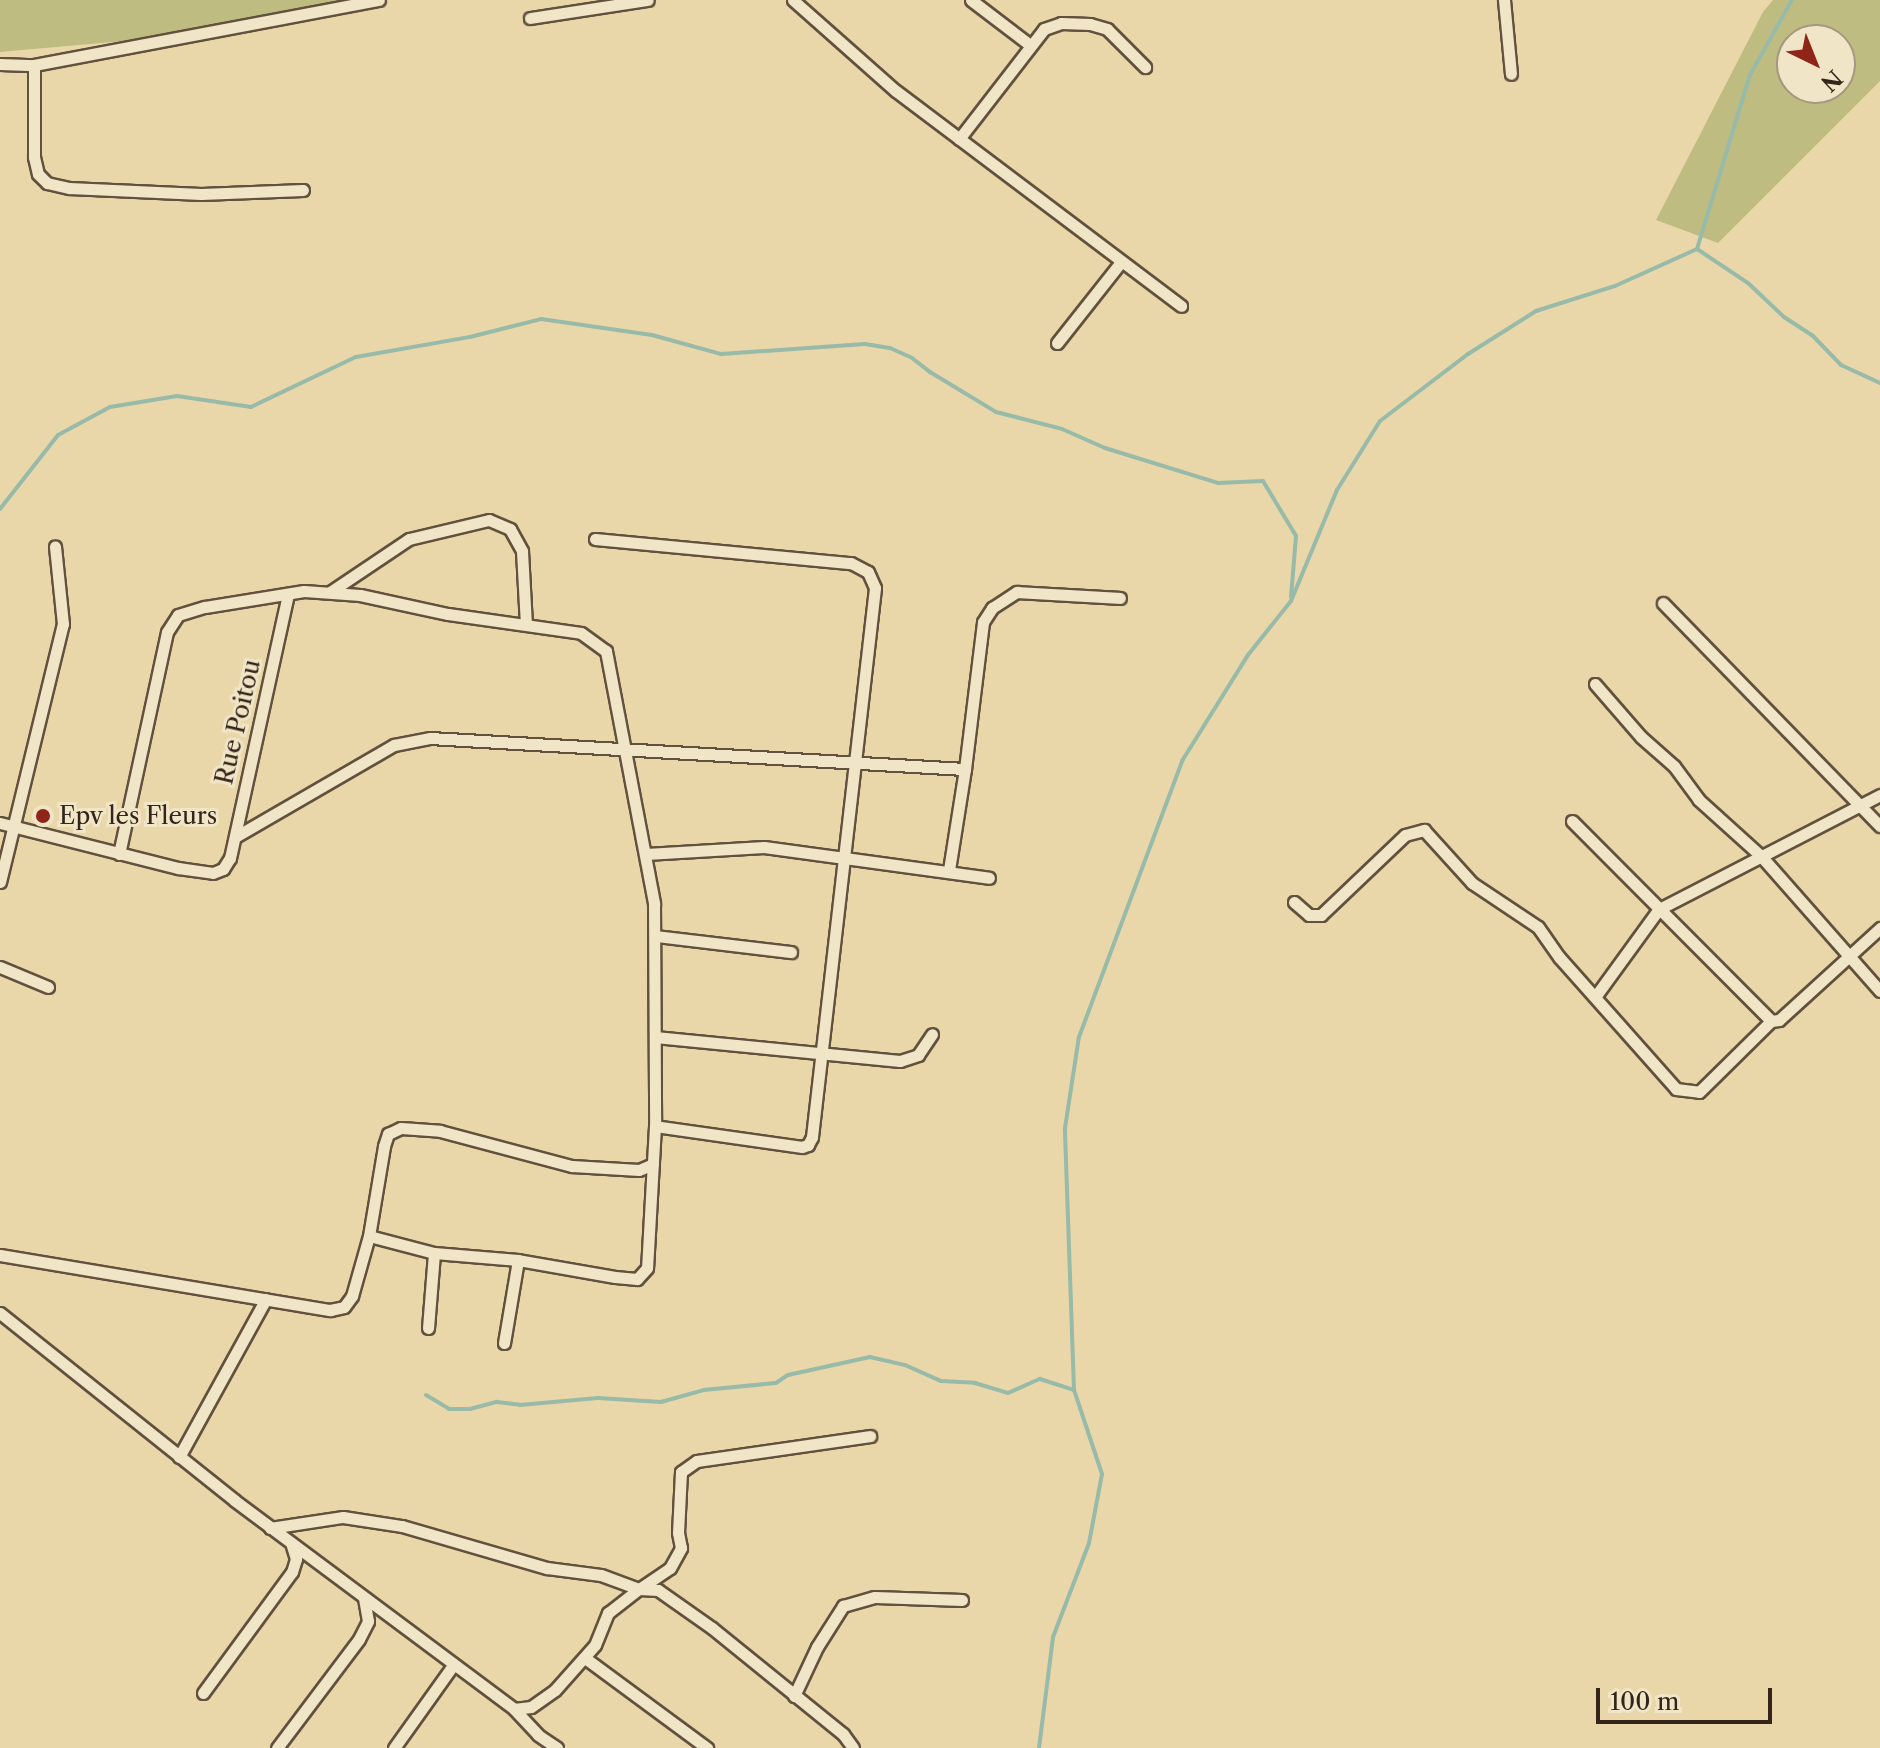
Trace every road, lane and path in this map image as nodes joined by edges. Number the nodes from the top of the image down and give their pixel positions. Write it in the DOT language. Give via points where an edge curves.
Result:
graph roads {
  1 [pos="379,0"];
  2 [pos="648,0"];
  3 [pos="793,0"];
  4 [pos="971,0"];
  5 [pos="1504,0"];
  6 [pos="530,18"];
  7 [pos="1030,45"];
  8 [pos="0,64"];
  9 [pos="34,65"];
  10 [pos="1145,67"];
  11 [pos="1511,74"];
  12 [pos="959,139"];
  13 [pos="303,190"];
  14 [pos="1121,262"];
  15 [pos="1181,306"];
  16 [pos="1057,343"];
  17 [pos="595,539"];
  18 [pos="55,546"];
  19 [pos="330,592"];
  20 [pos="288,594"];
  21 [pos="1120,598"];
  22 [pos="1663,603"];
  23 [pos="526,624"];
  24 [pos="1595,684"];
  25 [pos="623,749"];
  26 [pos="853,765"];
  27 [pos="965,769"];
  28 [pos="1880,795"];
  29 [pos="1860,805"];
  30 [pos="1572,821"];
  31 [pos="6,824"];
  32 [pos="1880,826"];
  33 [pos="235,837"];
  34 [pos="119,854"];
  35 [pos="646,854"];
  36 [pos="1761,856"];
  37 [pos="842,858"];
  38 [pos="949,870"];
  39 [pos="989,878"];
  40 [pos="0,882"];
  41 [pos="1294,902"];
  42 [pos="1659,909"];
  43 [pos="1880,928"];
  44 [pos="656,936"];
  45 [pos="791,952"];
  46 [pos="1849,956"];
  47 [pos="0,967"];
  48 [pos="48,987"];
  49 [pos="1880,991"];
  50 [pos="1595,997"];
  51 [pos="1771,1021"];
  52 [pos="932,1034"];
  53 [pos="655,1037"];
  54 [pos="821,1051"];
  55 [pos="655,1126"];
  56 [pos="653,1164"];
  57 [pos="369,1236"];
  58 [pos="434,1253"];
  59 [pos="0,1255"];
  60 [pos="518,1260"];
  61 [pos="266,1299"];
  62 [pos="0,1313"];
  63 [pos="428,1328"];
  64 [pos="504,1343"];
  65 [pos="870,1436"];
  66 [pos="179,1457"];
  67 [pos="270,1528"];
  68 [pos="292,1545"];
  69 [pos="639,1589"];
  70 [pos="364,1598"];
  71 [pos="962,1600"];
  72 [pos="585,1658"];
  73 [pos="454,1664"];
  74 [pos="203,1693"];
  75 [pos="794,1696"];
  76 [pos="514,1709"];
  77 [pos="277,1748"];
  78 [pos="394,1748"];
  79 [pos="557,1748"];
  80 [pos="707,1748"];
  81 [pos="853,1748"];
  1 -- 9 [label="street"];
  2 -- 6 [label="street"];
  3 -- 12 [label="street"];
  4 -- 7 [label="street"];
  5 -- 11 [label="street"];
  7 -- 10 [label="street" via="1044,29 1061,23 1090,24 1107,29"];
  7 -- 12 [label="street"];
  8 -- 9 [label="street"];
  9 -- 13 [label="street" via="34,157 38,174 47,183 201,194"];
  12 -- 14 [label="street"];
  14 -- 15 [label="street"];
  14 -- 16 [label="street"];
  17 -- 26 [label="street" via="851,563 868,572 875,588"];
  18 -- 31 [label="street" via="63,624"];
  19 -- 20 [label="street"];
  19 -- 23 [label="street"];
  19 -- 23 [label="street" via="409,539 489,520 510,529 522,551"];
  20 -- 33 [label="street, Rue Poitou"];
  20 -- 34 [label="street" via="178,615 167,632"];
  21 -- 27 [label="street" via="1017,592 992,608 983,622"];
  22 -- 29 [label="street"];
  23 -- 25 [label="street" via="581,633 606,651"];
  24 -- 36 [label="street" via="1674,766 1699,800"];
  25 -- 26 [label="street"];
  25 -- 33 [label="street" via="430,738 394,745"];
  25 -- 35 [label="street"];
  26 -- 27 [label="street"];
  26 -- 37 [label="street"];
  27 -- 38 [label="street"];
  28 -- 29 [label="street"];
  29 -- 32 [label="street"];
  29 -- 36 [label="street"];
  30 -- 42 [label="street"];
  31 -- 34 [label="street, Rue Poitou"];
  31 -- 40 [label="street"];
  33 -- 34 [label="street, Rue Poitou" via="223,869 213,873"];
  35 -- 37 [label="street" via="764,847"];
  35 -- 44 [label="street"];
  36 -- 42 [label="street"];
  36 -- 46 [label="street"];
  37 -- 38 [label="street"];
  37 -- 54 [label="street"];
  38 -- 39 [label="street"];
  41 -- 50 [label="street" via="1309,915 1321,915 1405,835 1424,830 1472,883 1538,927"];
  42 -- 50 [label="street"];
  42 -- 51 [label="street"];
  43 -- 46 [label="street"];
  44 -- 45 [label="street"];
  44 -- 53 [label="street"];
  46 -- 49 [label="street"];
  46 -- 51 [label="street" via="1779,1020"];
  47 -- 48 [label="street"];
  50 -- 51 [label="street" via="1666,1080 1685,1093 1699,1092"];
  52 -- 54 [label="street" via="918,1055 900,1061"];
  53 -- 54 [label="street"];
  53 -- 55 [label="street"];
  54 -- 55 [label="street" via="808,1145"];
  55 -- 56 [label="street"];
  56 -- 57 [label="street" via="639,1170 572,1166 440,1131 401,1128 388,1134 384,1146"];
  56 -- 60 [label="street" via="650,1252 647,1268 637,1279"];
  57 -- 58 [label="street"];
  57 -- 61 [label="street" via="344,1307 330,1310"];
  58 -- 60 [label="street"];
  58 -- 63 [label="street"];
  59 -- 61 [label="street"];
  60 -- 64 [label="street"];
  61 -- 66 [label="street"];
  62 -- 66 [label="street"];
  65 -- 69 [label="street" via="697,1461 681,1472 681,1548 670,1568"];
  66 -- 67 [label="street"];
  67 -- 68 [label="street"];
  67 -- 69 [label="street" via="343,1517 402,1526"];
  68 -- 70 [label="street"];
  68 -- 74 [label="street" via="292,1572"];
  69 -- 72 [label="street" via="608,1613"];
  69 -- 75 [label="street" via="658,1590 680,1603"];
  70 -- 73 [label="street"];
  70 -- 77 [label="street" via="368,1621 359,1639"];
  71 -- 75 [label="street" via="875,1597 843,1606"];
  72 -- 76 [label="street" via="543,1699"];
  72 -- 80 [label="street"];
  73 -- 76 [label="street"];
  73 -- 78 [label="street"];
  75 -- 81 [label="street"];
  76 -- 79 [label="street"];
}
